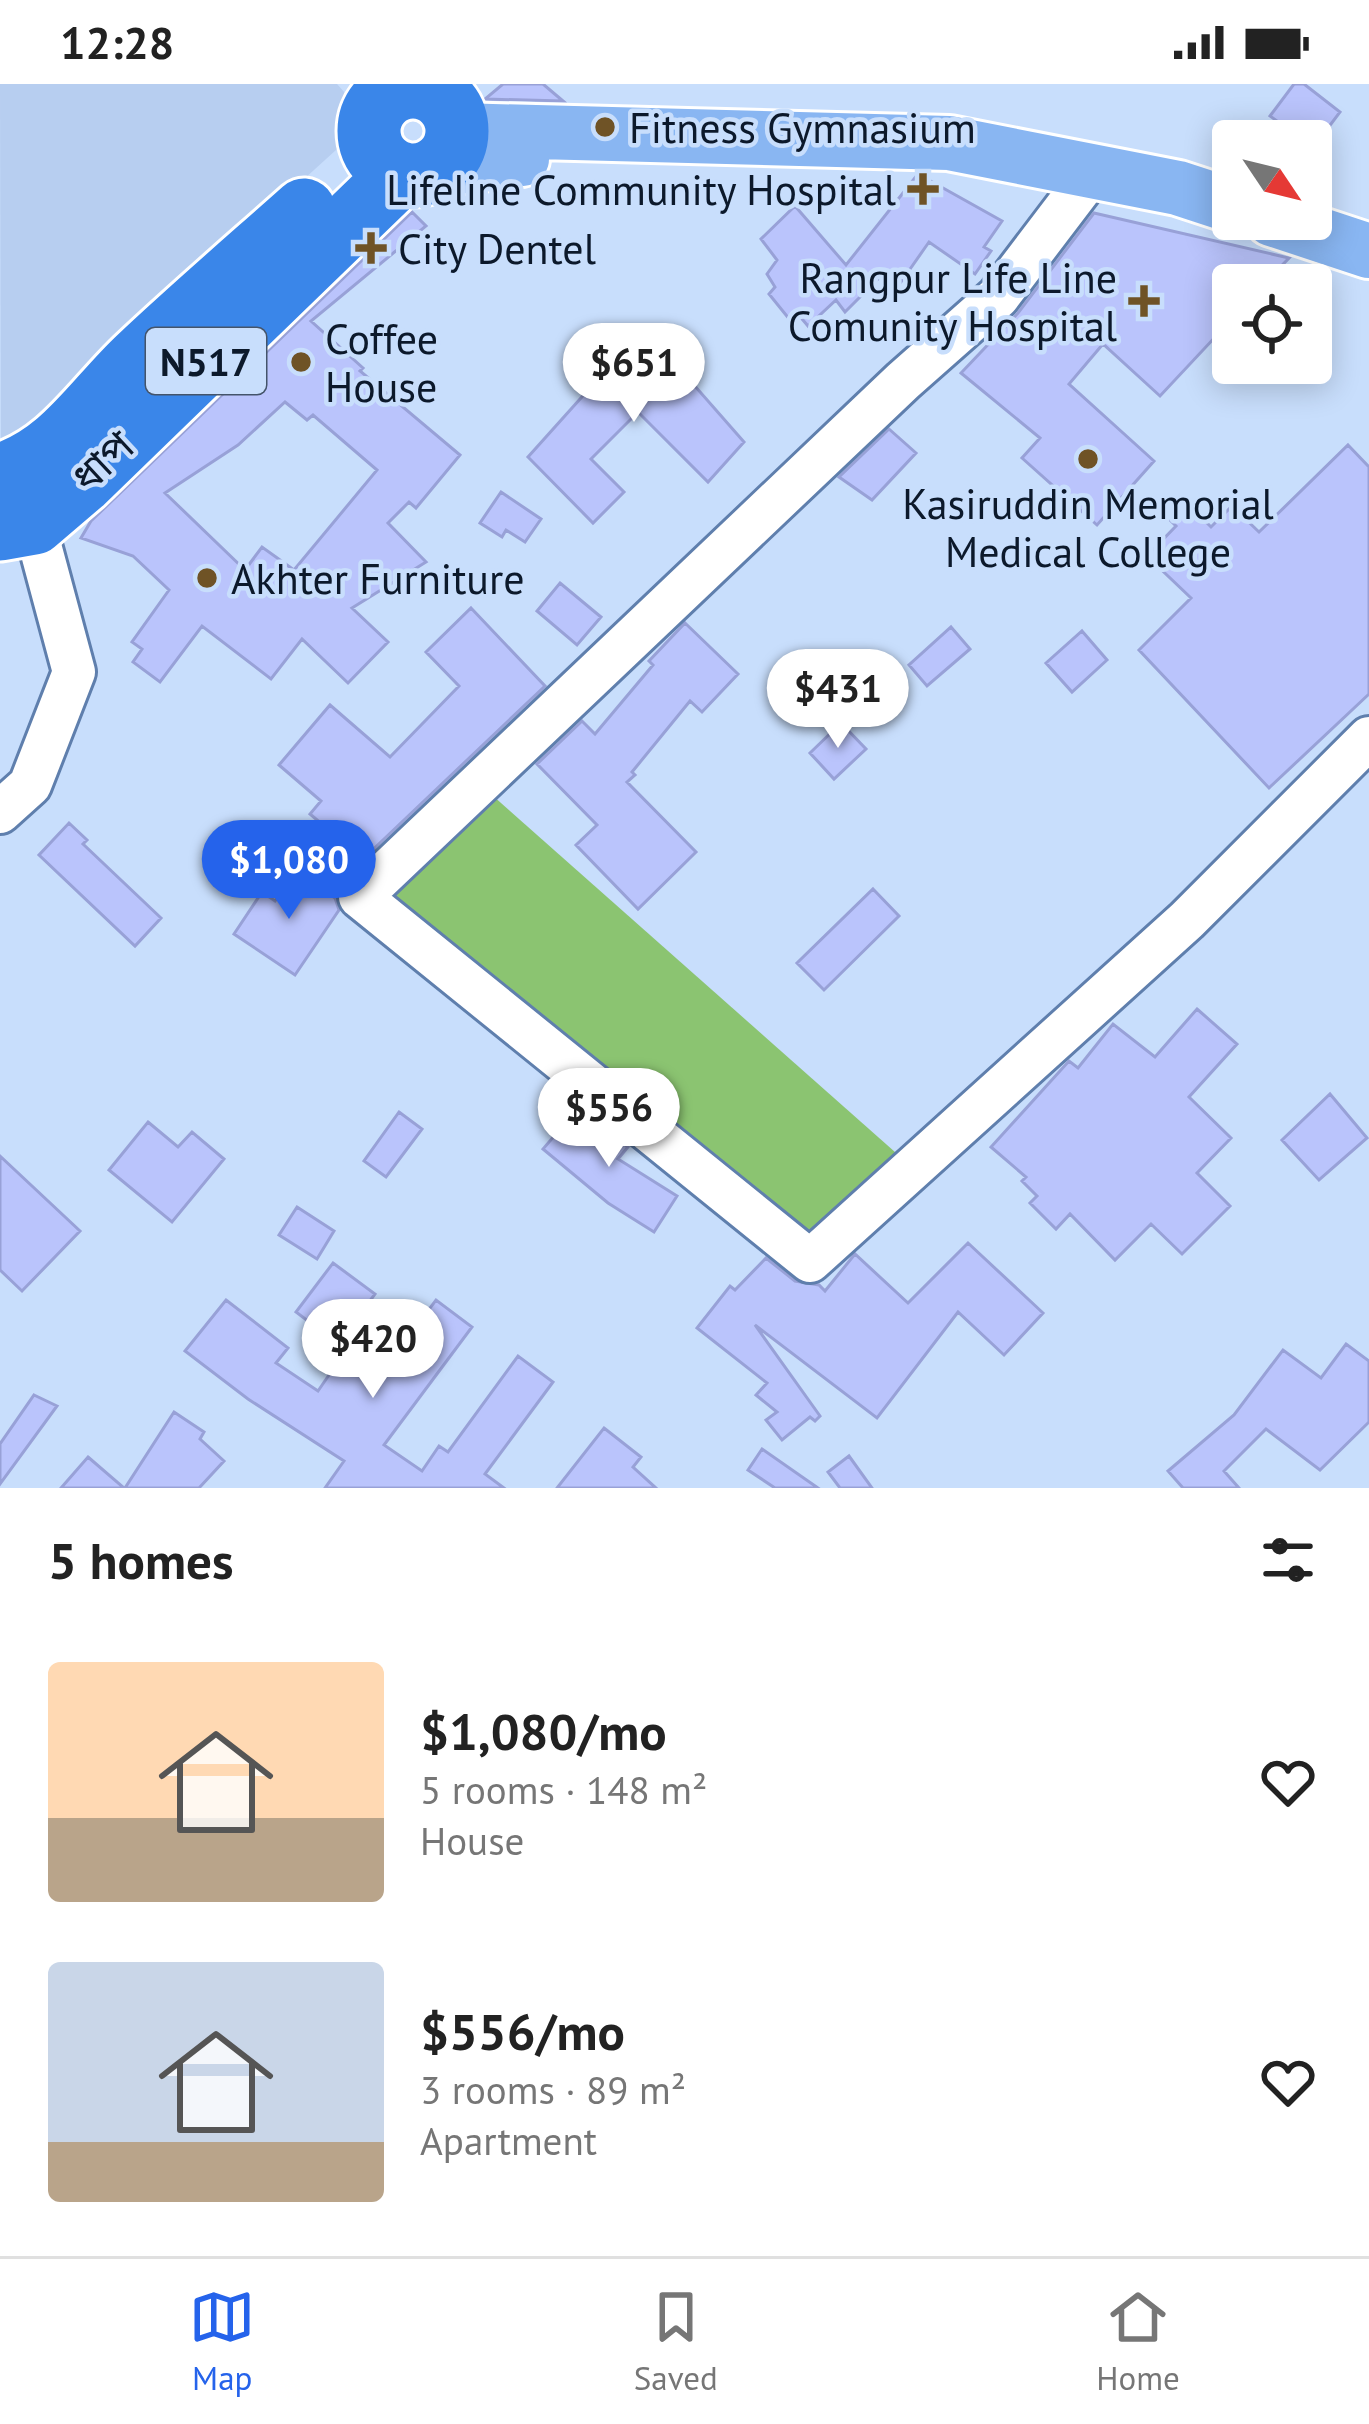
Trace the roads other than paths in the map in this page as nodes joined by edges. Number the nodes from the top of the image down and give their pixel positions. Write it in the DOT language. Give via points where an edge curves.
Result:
graph roads {
  1 [pos="434,124"];
  2 [pos="1093,172"];
  3 [pos="1212,199"];
  4 [pos="1332,239"];
  5 [pos="1369,251"];
  6 [pos="11,509"];
  7 [pos="1369,738"];
  8 [pos="0,812"];
  1 -- 2 [label="main road" via="949,143"];
  1 -- 6 [label="highway, ধাপ / N517" via="135,362 76,428 18,470"];
  2 -- 3 [label="main road"];
  2 -- 7 [label="street" via="998,297 360,896 810,1261 1187,920"];
  4 -- 5 [label="main road"];
  6 -- 8 [label="street" via="74,672 30,785"];
}
